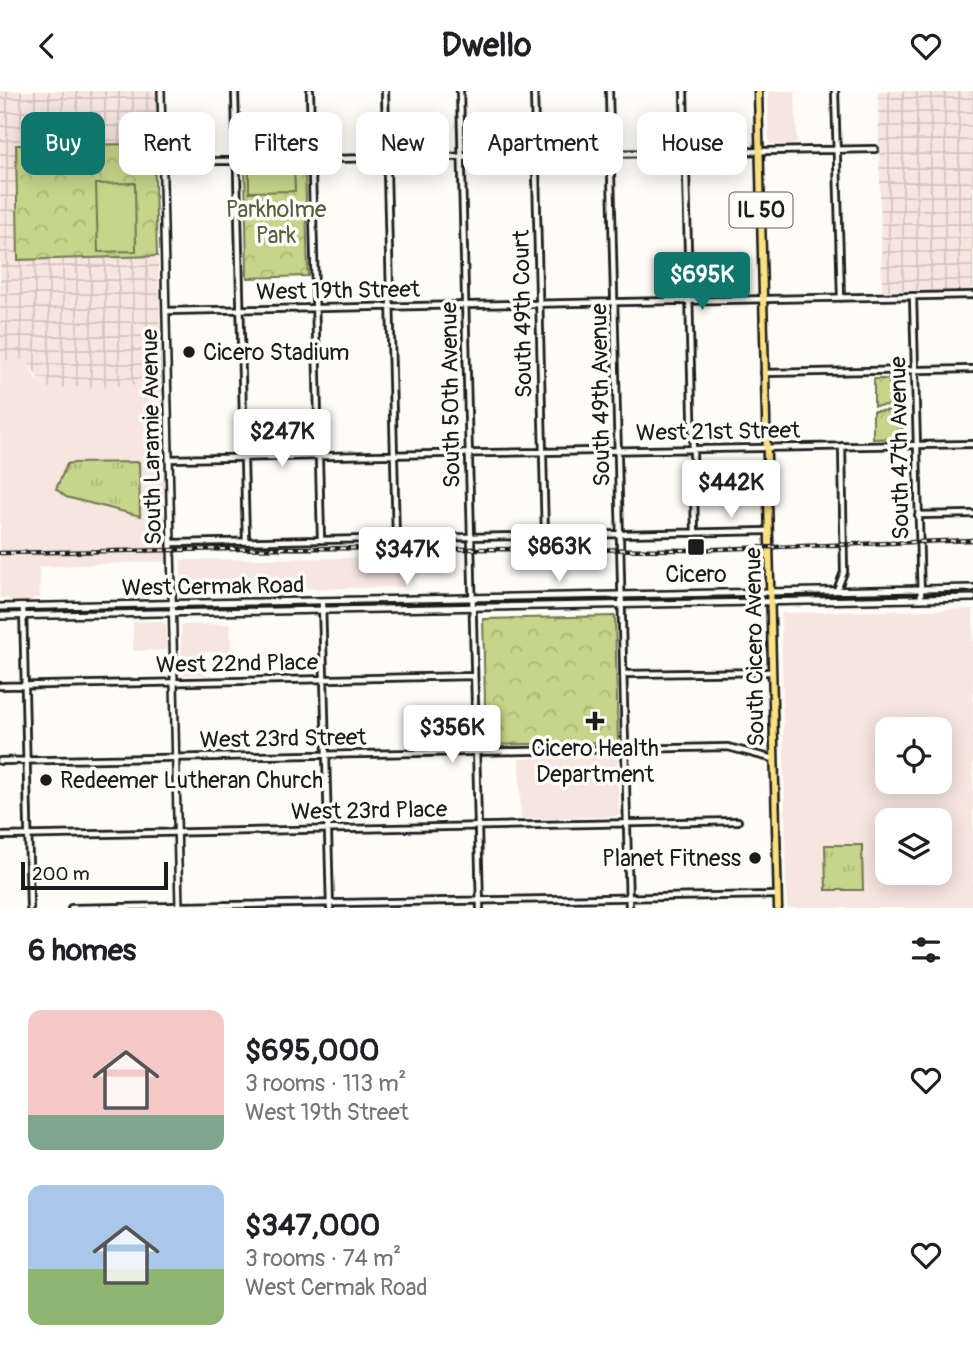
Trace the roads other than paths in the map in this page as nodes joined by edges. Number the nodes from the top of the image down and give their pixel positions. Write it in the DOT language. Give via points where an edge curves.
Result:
graph roads {
  1 [pos="161,91"];
  2 [pos="235,91"];
  3 [pos="310,91"];
  4 [pos="385,91"];
  5 [pos="460,91"];
  6 [pos="534,91"];
  7 [pos="609,91"];
  8 [pos="684,91"];
  9 [pos="758,91"];
  10 [pos="835,91"];
  11 [pos="162,112"];
  12 [pos="236,112"];
  13 [pos="311,112"];
  14 [pos="386,112"];
  15 [pos="535,112"];
  16 [pos="610,112"];
  17 [pos="684,112"];
  18 [pos="875,149"];
  19 [pos="837,150"];
  20 [pos="747,151"];
  21 [pos="760,151"];
  22 [pos="449,156"];
  23 [pos="461,156"];
  24 [pos="163,175"];
  25 [pos="237,175"];
  26 [pos="312,175"];
  27 [pos="387,175"];
  28 [pos="536,175"];
  29 [pos="612,175"];
  30 [pos="686,175"];
  31 [pos="973,295"];
  32 [pos="913,296"];
  33 [pos="841,298"];
  34 [pos="763,299"];
  35 [pos="689,301"];
  36 [pos="615,302"];
  37 [pos="539,304"];
  38 [pos="465,305"];
  39 [pos="390,307"];
  40 [pos="315,308"];
  41 [pos="240,310"];
  42 [pos="166,311"];
  43 [pos="973,369"];
  44 [pos="915,370"];
  45 [pos="764,373"];
  46 [pos="973,444"];
  47 [pos="917,445"];
  48 [pos="842,446"];
  49 [pos="766,447"];
  50 [pos="693,449"];
  51 [pos="618,450"];
  52 [pos="543,452"];
  53 [pos="469,453"];
  54 [pos="394,455"];
  55 [pos="319,456"];
  56 [pos="244,457"];
  57 [pos="169,459"];
  58 [pos="973,514"];
  59 [pos="918,515"];
  60 [pos="768,531"];
  61 [pos="695,533"];
  62 [pos="621,535"];
  63 [pos="545,536"];
  64 [pos="471,537"];
  65 [pos="396,539"];
  66 [pos="321,540"];
  67 [pos="246,541"];
  68 [pos="171,543"];
  69 [pos="973,588"];
  70 [pos="920,590"];
  71 [pos="836,591"];
  72 [pos="770,593"];
  73 [pos="622,596"];
  74 [pos="973,598"];
  75 [pos="472,599"];
  76 [pos="921,599"];
  77 [pos="322,601"];
  78 [pos="770,601"];
  79 [pos="172,604"];
  80 [pos="622,604"];
  81 [pos="0,607"];
  82 [pos="23,607"];
  83 [pos="472,607"];
  84 [pos="323,610"];
  85 [pos="172,613"];
  86 [pos="23,615"];
  87 [pos="0,616"];
  88 [pos="772,672"];
  89 [pos="624,674"];
  90 [pos="474,676"];
  91 [pos="324,679"];
  92 [pos="174,682"];
  93 [pos="0,685"];
  94 [pos="25,685"];
  95 [pos="625,748"];
  96 [pos="476,752"];
  97 [pos="326,755"];
  98 [pos="176,757"];
  99 [pos="774,759"];
  100 [pos="26,760"];
  101 [pos="0,761"];
  102 [pos="738,821"];
  103 [pos="627,823"];
  104 [pos="478,826"];
  105 [pos="328,829"];
  106 [pos="177,832"];
  107 [pos="28,835"];
  108 [pos="0,836"];
  109 [pos="778,895"];
  110 [pos="629,898"];
  111 [pos="479,901"];
  112 [pos="329,906"];
  113 [pos="179,907"];
  114 [pos="30,908"];
  115 [pos="71,908"];
  116 [pos="480,908"];
  117 [pos="629,908"];
  118 [pos="778,908"];
  1 -- 11 [label="main road, South Laramie Avenue"];
  2 -- 12 [label="street"];
  3 -- 13 [label="street"];
  4 -- 14 [label="street"];
  5 -- 23 [label="street, South 50th Avenue"];
  6 -- 15 [label="street, South 49th Court"];
  7 -- 16 [label="street, South 49th Avenue"];
  8 -- 17 [label="street"];
  9 -- 21 [label="main road, South Cicero Avenue / IL 50"];
  10 -- 19 [label="street"];
  18 -- 19 [label="street"];
  19 -- 21 [label="street"];
  19 -- 33 [label="street"];
  20 -- 21 [label="street"];
  21 -- 34 [label="main road, South Cicero Avenue / IL 50"];
  22 -- 23 [label="street"];
  23 -- 38 [label="street, South 50th Avenue"];
  24 -- 42 [label="main road, South Laramie Avenue"];
  25 -- 41 [label="street"];
  26 -- 40 [label="street"];
  27 -- 39 [label="street"];
  28 -- 37 [label="street, South 49th Court"];
  29 -- 36 [label="street, South 49th Avenue"];
  30 -- 35 [label="street"];
  31 -- 32 [label="street, West 19th Street"];
  32 -- 33 [label="street, West 19th Street"];
  32 -- 44 [label="street, South 47th Avenue"];
  33 -- 34 [label="street, West 19th Street"];
  34 -- 35 [label="street, West 19th Street"];
  34 -- 45 [label="main road, South Cicero Avenue / IL 50"];
  35 -- 36 [label="street, West 19th Street"];
  35 -- 50 [label="street"];
  36 -- 37 [label="street, West 19th Street"];
  36 -- 51 [label="street, South 49th Avenue"];
  37 -- 38 [label="street, West 19th Street"];
  37 -- 52 [label="street, South 49th Court"];
  38 -- 39 [label="street, West 19th Street"];
  38 -- 53 [label="street, South 50th Avenue"];
  39 -- 40 [label="street, West 19th Street"];
  39 -- 54 [label="street"];
  40 -- 41 [label="street, West 19th Street"];
  40 -- 55 [label="street"];
  41 -- 42 [label="street, West 19th Street"];
  41 -- 56 [label="street"];
  42 -- 57 [label="main road, South Laramie Avenue"];
  43 -- 44 [label="street"];
  44 -- 45 [label="street"];
  44 -- 47 [label="street, South 47th Avenue"];
  45 -- 49 [label="main road, South Cicero Avenue / IL 50"];
  46 -- 47 [label="street, West 21st Street"];
  47 -- 48 [label="street, West 21st Street"];
  47 -- 59 [label="street, South 47th Avenue"];
  48 -- 49 [label="street, West 21st Street"];
  48 -- 71 [label="street" via="844,572"];
  49 -- 50 [label="street, West 21st Street"];
  49 -- 60 [label="main road, South Cicero Avenue / IL 50"];
  50 -- 51 [label="street, West 21st Street"];
  50 -- 61 [label="street"];
  51 -- 52 [label="street, West 21st Street"];
  51 -- 62 [label="street, South 49th Avenue"];
  52 -- 53 [label="street, West 21st Street"];
  52 -- 63 [label="street, South 49th Court"];
  53 -- 54 [label="street, West 21st Street"];
  53 -- 64 [label="street, South 50th Avenue"];
  54 -- 55 [label="street, West 21st Street"];
  54 -- 65 [label="street"];
  55 -- 56 [label="street, West 21st Street"];
  55 -- 66 [label="street"];
  56 -- 57 [label="street, West 21st Street"];
  56 -- 67 [label="street"];
  57 -- 68 [label="main road, South Laramie Avenue"];
  58 -- 59 [label="street"];
  59 -- 70 [label="street, South 47th Avenue"];
  60 -- 61 [label="street"];
  60 -- 72 [label="main road, South Cicero Avenue / IL 50"];
  61 -- 62 [label="street"];
  62 -- 63 [label="street"];
  62 -- 73 [label="street, South 49th Avenue"];
  63 -- 64 [label="street"];
  64 -- 65 [label="street"];
  64 -- 75 [label="street, South 50th Avenue"];
  65 -- 66 [label="street"];
  66 -- 67 [label="street"];
  67 -- 68 [label="street"];
  68 -- 79 [label="main road, South Laramie Avenue"];
  69 -- 70 [label="main road, West Cermak Road"];
  70 -- 71 [label="main road, West Cermak Road"];
  70 -- 76 [label="street, South 47th Avenue"];
  71 -- 72 [label="main road, West Cermak Road"];
  72 -- 73 [label="main road, West Cermak Road"];
  72 -- 78 [label="main road, South Cicero Avenue / IL 50"];
  73 -- 75 [label="main road, West Cermak Road"];
  73 -- 80 [label="street, South 49th Avenue"];
  74 -- 76 [label="main road, West Cermak Road"];
  75 -- 77 [label="main road, West Cermak Road"];
  75 -- 83 [label="street, South 50th Avenue"];
  76 -- 78 [label="main road, West Cermak Road"];
  77 -- 79 [label="main road, West Cermak Road"];
  77 -- 84 [label="street"];
  78 -- 80 [label="main road, West Cermak Road"];
  78 -- 88 [label="main road, South Cicero Avenue / IL 50"];
  79 -- 82 [label="main road, West Cermak Road"];
  79 -- 85 [label="main road, South Laramie Avenue"];
  80 -- 83 [label="main road, West Cermak Road"];
  80 -- 89 [label="street, South 49th Avenue"];
  81 -- 82 [label="main road, West Cermak Road"];
  82 -- 86 [label="street"];
  83 -- 84 [label="main road, West Cermak Road"];
  83 -- 90 [label="street, South 50th Avenue"];
  84 -- 85 [label="main road, West Cermak Road"];
  84 -- 91 [label="street"];
  85 -- 86 [label="main road, West Cermak Road"];
  85 -- 92 [label="main road, South Laramie Avenue"];
  86 -- 87 [label="main road, West Cermak Road"];
  86 -- 94 [label="street"];
  88 -- 89 [label="street"];
  88 -- 99 [label="main road, South Cicero Avenue / IL 50"];
  89 -- 95 [label="street, South 49th Avenue"];
  90 -- 91 [label="street, West 22nd Place"];
  90 -- 96 [label="street, South 50th Avenue"];
  91 -- 92 [label="street, West 22nd Place"];
  91 -- 97 [label="street"];
  92 -- 94 [label="street, West 22nd Place"];
  92 -- 98 [label="main road, South Laramie Avenue"];
  93 -- 94 [label="street, West 22nd Place"];
  94 -- 100 [label="street"];
  95 -- 96 [label="street, West 23rd Street"];
  95 -- 99 [label="street, West 23rd Street" via="736,749"];
  95 -- 103 [label="street, South 49th Avenue"];
  96 -- 97 [label="street, West 23rd Street"];
  96 -- 104 [label="street, South 50th Avenue"];
  97 -- 98 [label="street, West 23rd Street"];
  97 -- 105 [label="street"];
  98 -- 100 [label="street, West 23rd Street"];
  98 -- 106 [label="main road, South Laramie Avenue"];
  99 -- 109 [label="main road, South Cicero Avenue / IL 50"];
  100 -- 101 [label="street, West 23rd Street"];
  100 -- 107 [label="street"];
  102 -- 103 [label="street, West 23rd Place"];
  103 -- 104 [label="street, West 23rd Place"];
  103 -- 110 [label="street, South 49th Avenue"];
  104 -- 105 [label="street, West 23rd Place"];
  104 -- 111 [label="street, South 50th Avenue"];
  105 -- 106 [label="street, West 23rd Place"];
  105 -- 112 [label="street"];
  106 -- 107 [label="street, West 23rd Place"];
  106 -- 113 [label="main road, South Laramie Avenue"];
  107 -- 108 [label="street, West 23rd Place"];
  107 -- 114 [label="street"];
  109 -- 110 [label="street"];
  109 -- 118 [label="main road, South Cicero Avenue / IL 50"];
  110 -- 111 [label="street"];
  110 -- 117 [label="street, South 49th Avenue"];
  111 -- 112 [label="street"];
  111 -- 116 [label="street, South 50th Avenue"];
  112 -- 113 [label="street"];
  113 -- 115 [label="street"];
}
